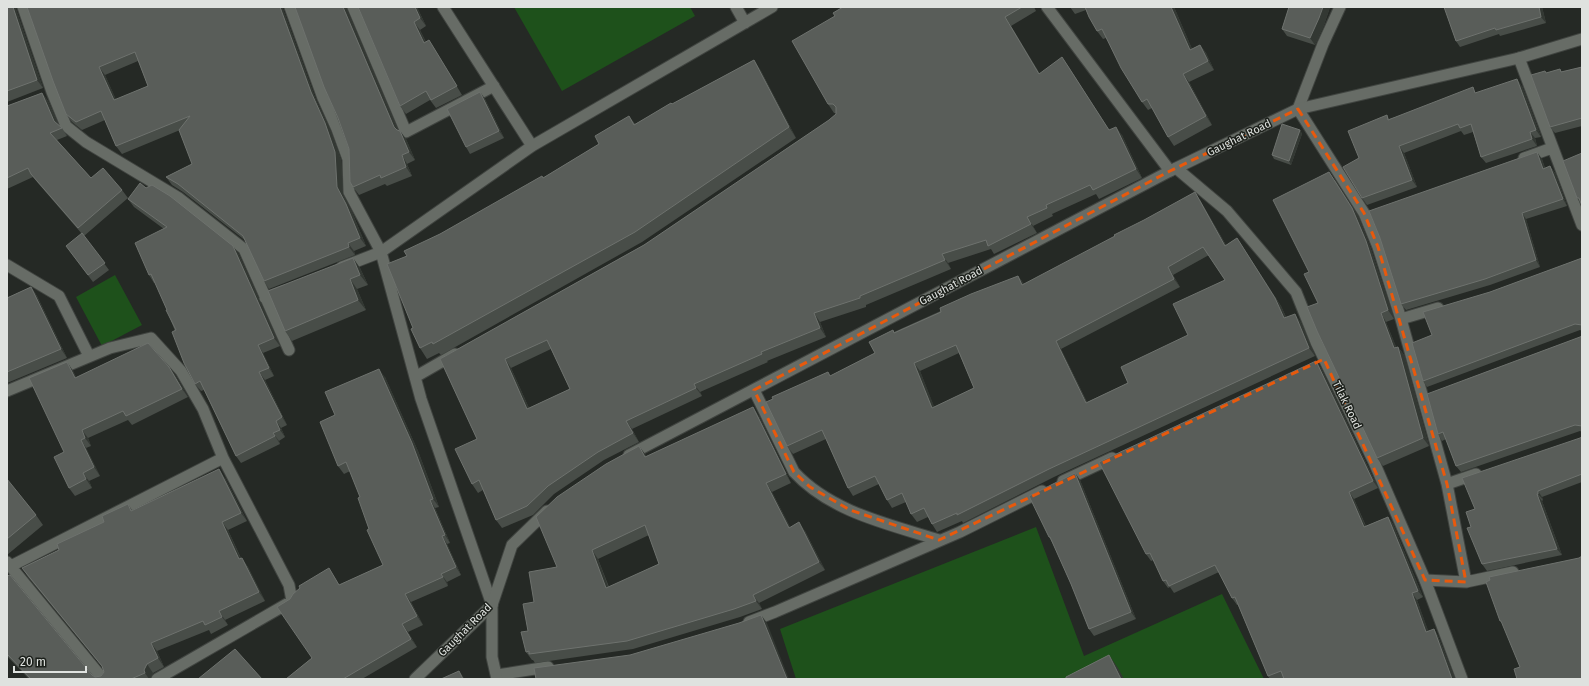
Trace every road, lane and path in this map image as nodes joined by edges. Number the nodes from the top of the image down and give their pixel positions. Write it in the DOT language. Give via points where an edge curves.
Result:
graph roads {
  1 [pos="23,7"];
  2 [pos="290,7"];
  3 [pos="353,7"];
  4 [pos="443,7"];
  5 [pos="736,7"];
  6 [pos="772,7"];
  7 [pos="1047,7"];
  8 [pos="1340,7"];
  9 [pos="745,23"];
  10 [pos="1582,39"];
  11 [pos="1519,58"];
  12 [pos="494,86"];
  13 [pos="52,92"];
  14 [pos="39,97"];
  15 [pos="1298,109"];
  16 [pos="532,146"];
  17 [pos="1552,148"];
  18 [pos="1514,161"];
  19 [pos="1173,169"];
  20 [pos="1582,226"];
  21 [pos="381,252"];
  22 [pos="7,265"];
  23 [pos="330,272"];
  24 [pos="294,287"];
  25 [pos="265,298"];
  26 [pos="1447,306"];
  27 [pos="1401,319"];
  28 [pos="289,350"];
  29 [pos="463,350"];
  30 [pos="89,356"];
  31 [pos="415,377"];
  32 [pos="754,390"];
  33 [pos="7,391"];
  34 [pos="1121,454"];
  35 [pos="223,458"];
  36 [pos="622,459"];
  37 [pos="1484,471"];
  38 [pos="1447,484"];
  39 [pos="552,506"];
  40 [pos="939,540"];
  41 [pos="9,564"];
  42 [pos="1520,571"];
  43 [pos="1425,580"];
  44 [pos="1466,582"];
  45 [pos="492,605"];
  46 [pos="742,624"];
  47 [pos="556,666"];
  48 [pos="497,677"];
  49 [pos="103,679"];
  50 [pos="157,679"];
  51 [pos="415,679"];
  52 [pos="1462,679"];
  1 -- 13 [label="street"];
  2 -- 21 [label="street" via="348,159 350,192"];
  3 -- 12 [label="street" via="406,132"];
  4 -- 12 [label="street"];
  5 -- 9 [label="street"];
  6 -- 9 [label="street"];
  7 -- 19 [label="street, Tilak Road"];
  8 -- 15 [label="street"];
  9 -- 16 [label="street"];
  10 -- 11 [label="street, Gaughat Road"];
  11 -- 15 [label="street, Gaughat Road"];
  11 -- 17 [label="street"];
  12 -- 16 [label="street"];
  13 -- 14 [label="street"];
  13 -- 25 [label="street" via="66,126 86,142 179,198 244,249"];
  15 -- 19 [label="street, Gaughat Road"];
  15 -- 27 [label="street" via="1368,212"];
  16 -- 21 [label="street"];
  17 -- 18 [label="street"];
  17 -- 20 [label="street"];
  19 -- 32 [label="street, Gaughat Road"];
  19 -- 43 [label="street, Tilak Road" via="1227,211 1296,292 1321,361 1374,462"];
  21 -- 23 [label="street"];
  21 -- 31 [label="street"];
  22 -- 30 [label="street" via="59,296"];
  24 -- 25 [label="street"];
  25 -- 28 [label="street"];
  26 -- 27 [label="street"];
  27 -- 38 [label="street" via="1427,395"];
  29 -- 31 [label="street"];
  30 -- 33 [label="street"];
  30 -- 35 [label="street" via="151,338 181,371 203,409"];
  31 -- 45 [label="street"];
  32 -- 36 [label="street, Gaughat Road"];
  32 -- 40 [label="street" via="794,472 800,479 825,497 850,510"];
  34 -- 40 [label="street"];
  35 -- 41 [label="street"];
  35 -- 50 [label="street" via="289,586 292,601"];
  37 -- 38 [label="street"];
  38 -- 44 [label="street"];
  39 -- 45 [label="street, Gaughat Road" via="512,545"];
  40 -- 46 [label="street"];
  41 -- 49 [label="street"];
  42 -- 44 [label="street"];
  43 -- 44 [label="street"];
  43 -- 52 [label="street, Tilak Road"];
  45 -- 48 [label="street" via="492,657"];
  45 -- 51 [label="street, Gaughat Road"];
  47 -- 48 [label="street"];
}
